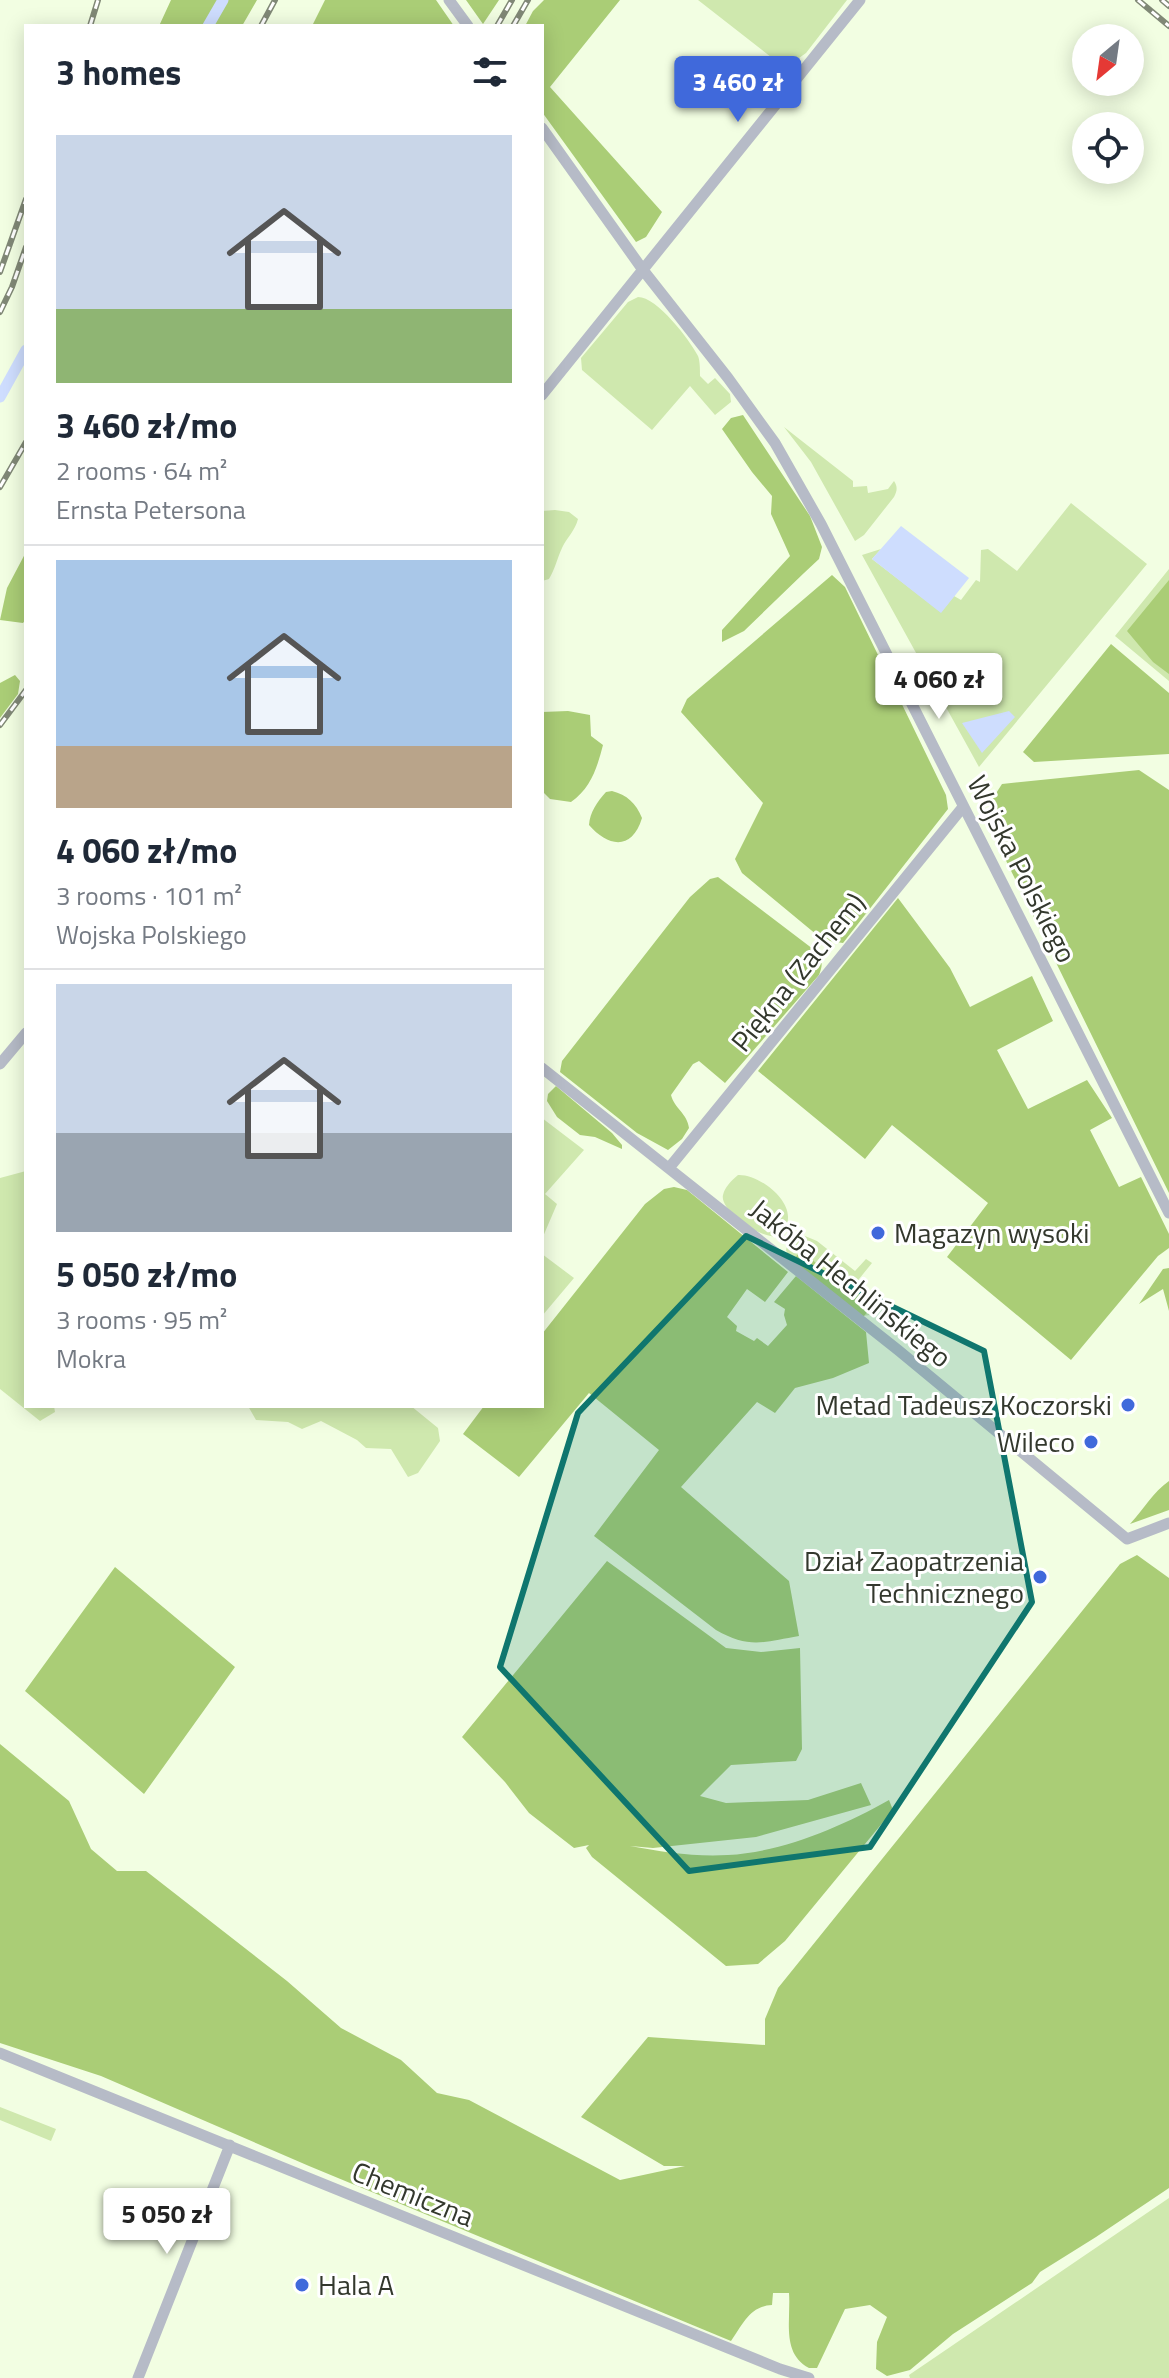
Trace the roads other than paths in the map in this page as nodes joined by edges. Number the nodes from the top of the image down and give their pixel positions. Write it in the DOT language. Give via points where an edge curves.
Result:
graph roads {
  1 [pos="449,0"];
  2 [pos="860,0"];
  3 [pos="467,24"];
  4 [pos="544,131"];
  5 [pos="643,270"];
  6 [pos="544,393"];
  7 [pos="963,807"];
  8 [pos="24,1035"];
  9 [pos="0,1064"];
  10 [pos="544,1070"];
  11 [pos="669,1168"];
  12 [pos="1169,1213"];
  13 [pos="1169,1523"];
  14 [pos="0,2053"];
  15 [pos="230,2145"];
  16 [pos="138,2378"];
  17 [pos="809,2378"];
  1 -- 3 [label="street"];
  2 -- 5 [label="street"];
  4 -- 5 [label="street, Wojska Polskiego"];
  5 -- 6 [label="street"];
  5 -- 7 [label="street, Wojska Polskiego" via="775,443"];
  7 -- 11 [label="street, Piękna (Zachem)"];
  7 -- 12 [label="street, Wojska Polskiego"];
  8 -- 9 [label="street"];
  10 -- 11 [label="street, Jakóba Hechlińskiego"];
  11 -- 13 [label="street, Jakóba Hechlińskiego" via="1127,1539"];
  14 -- 15 [label="street, Chemiczna"];
  15 -- 16 [label="street"];
  15 -- 17 [label="street, Chemiczna"];
}
